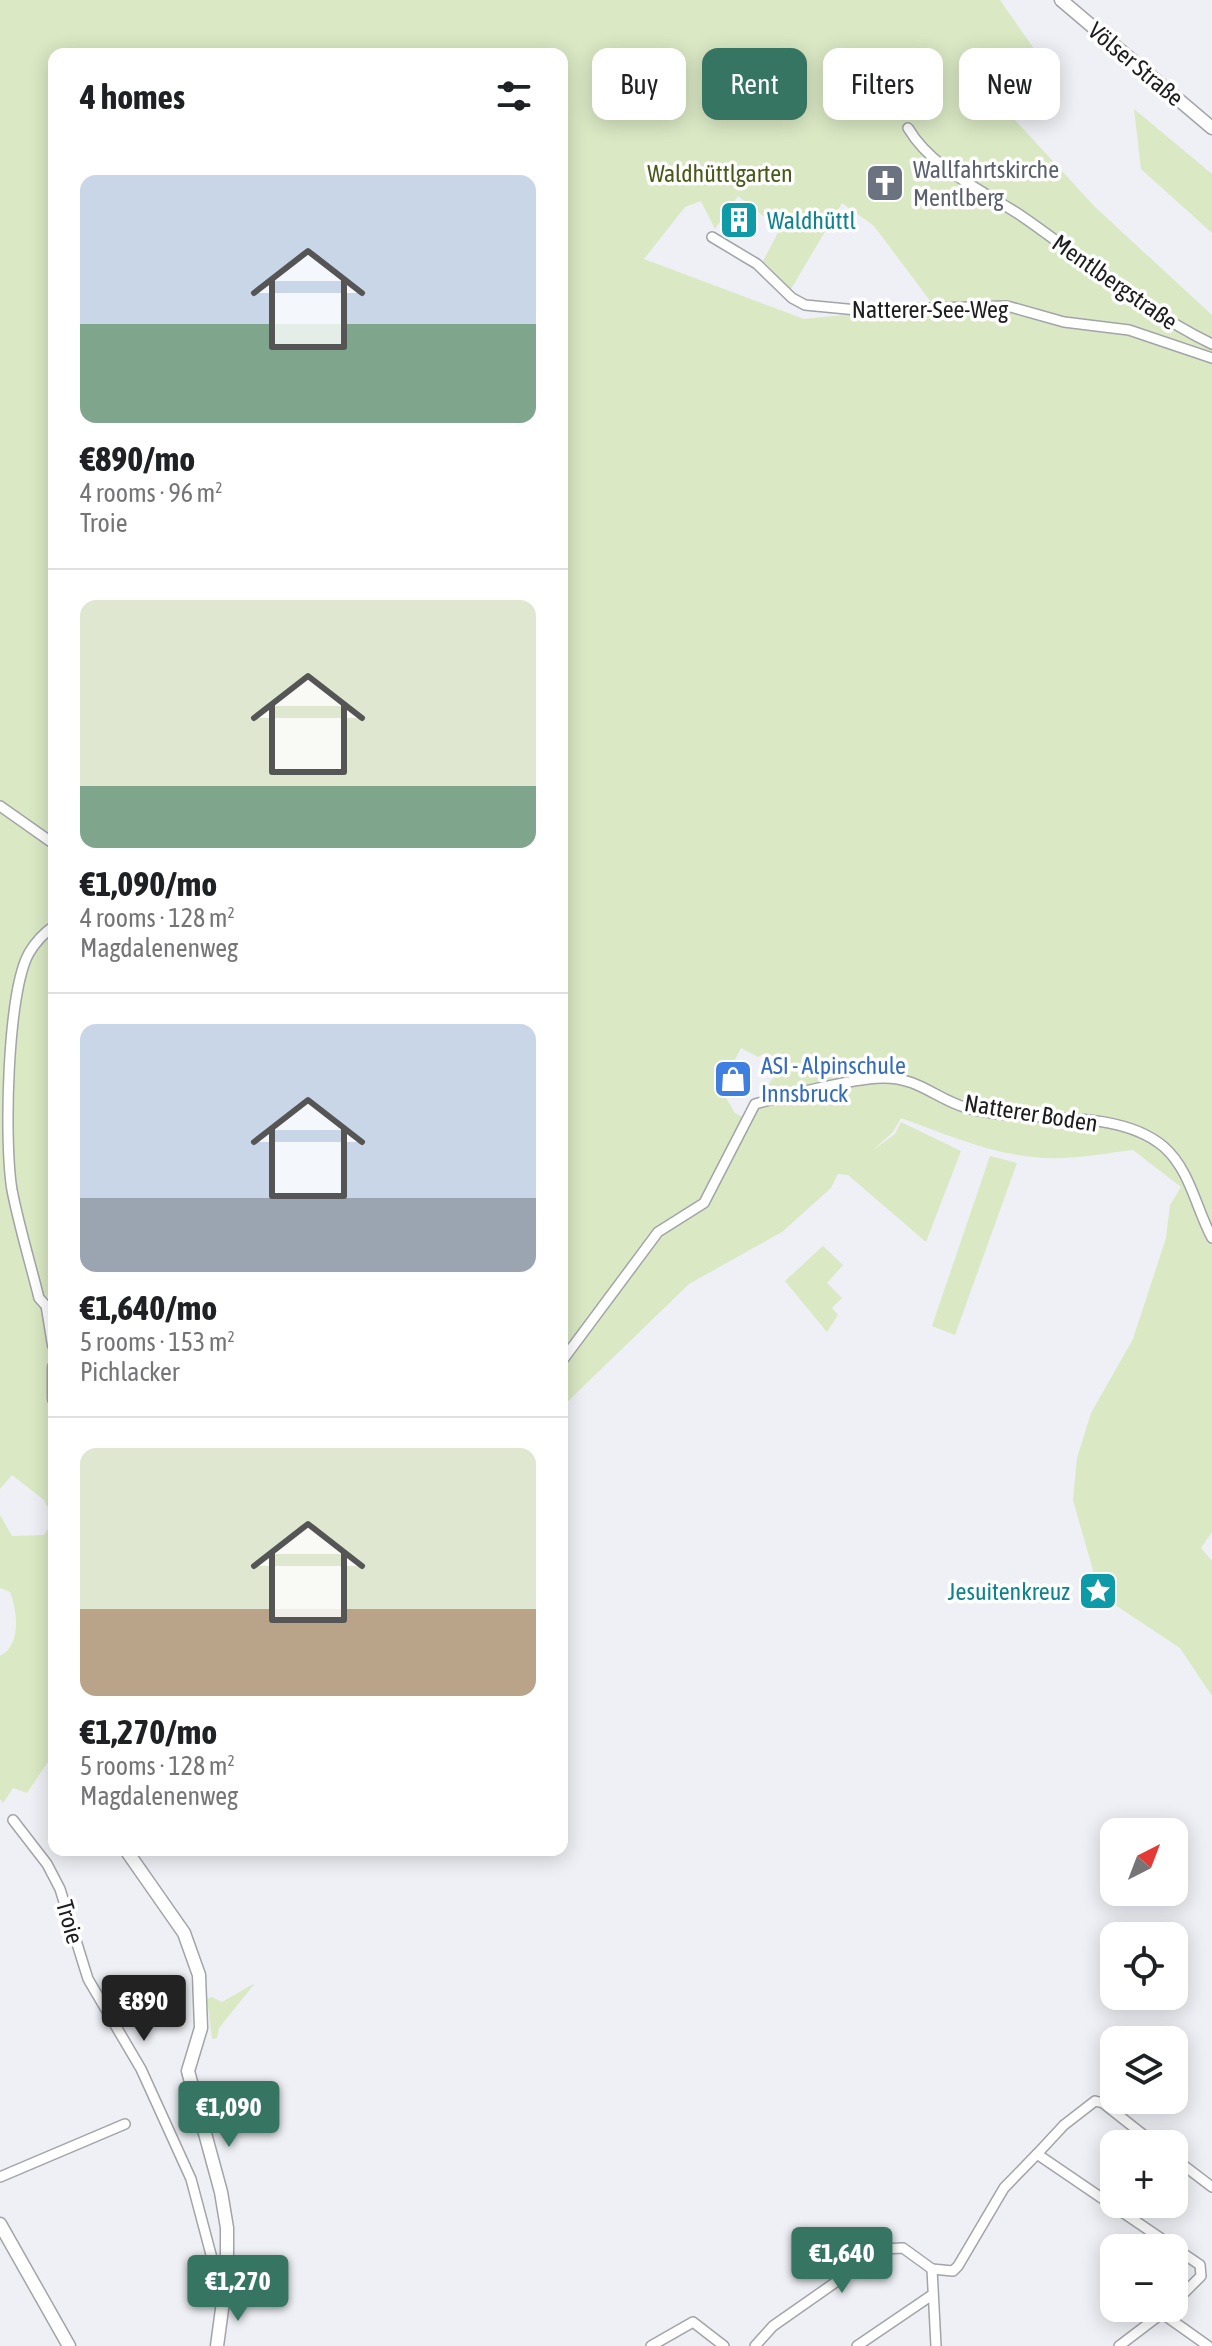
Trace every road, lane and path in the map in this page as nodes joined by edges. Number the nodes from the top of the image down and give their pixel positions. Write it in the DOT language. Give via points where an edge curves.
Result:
graph roads {
  1 [pos="1061,0"];
  2 [pos="908,128"];
  3 [pos="1212,128"];
  4 [pos="712,237"];
  5 [pos="1212,344"];
  6 [pos="1212,358"];
  7 [pos="0,806"];
  8 [pos="48,840"];
  9 [pos="48,932"];
  10 [pos="1212,1238"];
  11 [pos="48,1308"];
  12 [pos="568,1353"];
  13 [pos="13,1820"];
  14 [pos="130,1856"];
  15 [pos="125,2124"];
  16 [pos="1137,2130"];
  17 [pos="1037,2154"];
  18 [pos="1188,2169"];
  19 [pos="0,2177"];
  20 [pos="1212,2187"];
  21 [pos="0,2224"];
  22 [pos="1154,2234"];
  23 [pos="1188,2257"];
  24 [pos="932,2269"];
  25 [pos="1188,2289"];
  26 [pos="932,2295"];
  27 [pos="222,2296"];
  28 [pos="1151,2322"];
  29 [pos="1179,2322"];
  30 [pos="763,2335"];
  31 [pos="69,2346"];
  32 [pos="217,2346"];
  33 [pos="651,2346"];
  34 [pos="724,2346"];
  35 [pos="755,2346"];
  36 [pos="771,2346"];
  37 [pos="857,2346"];
  38 [pos="936,2346"];
  39 [pos="1119,2346"];
  40 [pos="1208,2346"];
  1 -- 3 [label="street, Völser Straße"];
  2 -- 5 [label="street, Mentlbergstraße" via="934,160 1179,328"];
  4 -- 6 [label="street, Natterer-See-Weg" via="757,264 805,305 857,310 1007,306 1064,322 1129,330"];
  7 -- 8 [label="street"];
  9 -- 11 [label="street" via="28,954 20,978 5,1122 12,1190 39,1298"];
  10 -- 12 [label="street, Natterer Boden" via="1182,1170 1163,1146 1140,1133 1102,1123 967,1108 908,1080 881,1078 766,1101 751,1109 704,1203 658,1232"];
  13 -- 27 [label="street, Troie" via="60,1889 88,1979 141,2069 191,2179"];
  14 -- 27 [label="street" via="184,1933 197,1964 201,2028 188,2071 224,2209 228,2258"];
  15 -- 19 [label="street"];
  16 -- 17 [label="street" via="1095,2101"];
  17 -- 22 [label="street"];
  17 -- 24 [label="street" via="1004,2188 958,2266 953,2271"];
  18 -- 20 [label="street"];
  21 -- 31 [label="street"];
  23 -- 25 [label="street" via="1201,2267 1201,2276"];
  24 -- 26 [label="street"];
  24 -- 30 [label="street" via="903,2248 883,2249"];
  26 -- 37 [label="street"];
  26 -- 38 [label="street"];
  27 -- 32 [label="street"];
  28 -- 39 [label="street"];
  29 -- 40 [label="street"];
  30 -- 35 [label="street"];
  30 -- 36 [label="street"];
  33 -- 34 [label="street" via="693,2322"];
}
